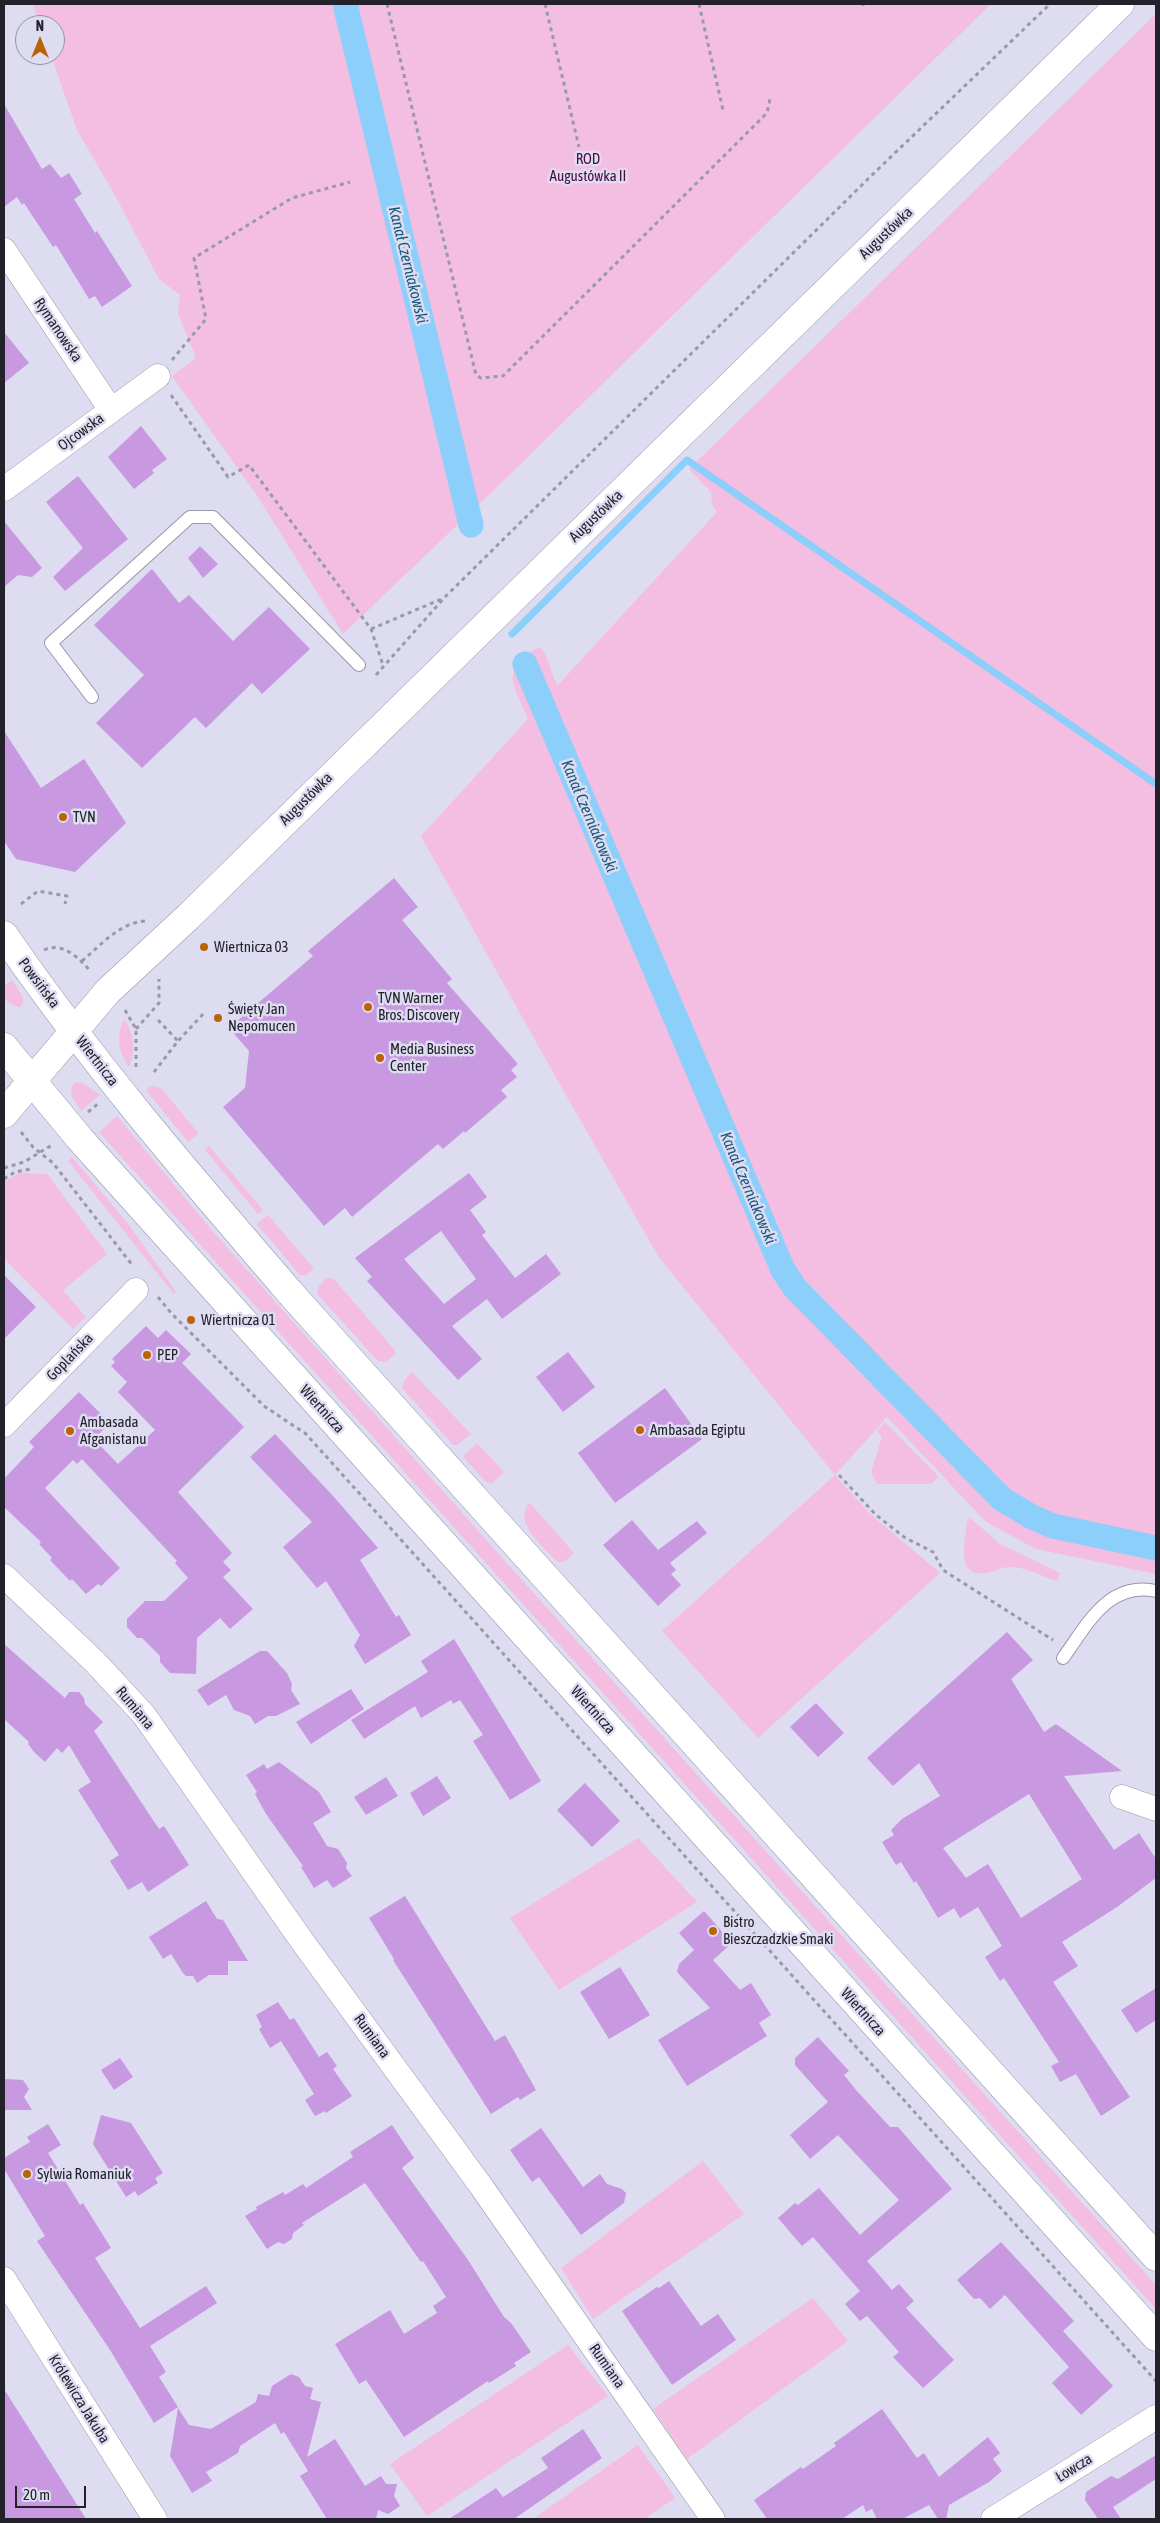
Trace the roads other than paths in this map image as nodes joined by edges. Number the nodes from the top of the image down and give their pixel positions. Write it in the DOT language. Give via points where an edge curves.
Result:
graph roads {
  1 [pos="1120,4"];
  2 [pos="4,250"];
  3 [pos="158,376"];
  4 [pos="112,410"];
  5 [pos="4,489"];
  6 [pos="359,665"];
  7 [pos="92,697"];
  8 [pos="4,935"];
  9 [pos="74,1031"];
  10 [pos="4,1047"];
  11 [pos="31,1082"];
  12 [pos="4,1114"];
  13 [pos="144,1286"];
  14 [pos="4,1425"];
  15 [pos="4,1576"];
  16 [pos="1156,1591"];
  17 [pos="1062,1652"];
  18 [pos="1122,1797"];
  19 [pos="1156,1810"];
  20 [pos="1156,2257"];
  21 [pos="4,2279"];
  22 [pos="1156,2337"];
  23 [pos="1156,2416"];
  24 [pos="155,2519"];
  25 [pos="713,2519"];
  26 [pos="993,2519"];
  1 -- 9 [label="main road, Augustówka" via="188,917 108,991"];
  2 -- 4 [label="street, Rymanowska"];
  3 -- 4 [label="street, Ojcowska"];
  4 -- 5 [label="street, Ojcowska"];
  6 -- 7 [label="lane" via="213,517 190,517 51,643"];
  8 -- 9 [label="main road, Powsińska"];
  9 -- 11 [label="main road, Augustówka"];
  9 -- 20 [label="main road, Wiertnicza" via="208,1198 293,1296"];
  10 -- 11 [label="main road"];
  11 -- 12 [label="main road, Augustówka"];
  11 -- 22 [label="main road, Wiertnicza"];
  13 -- 14 [label="street, Goplańska"];
  15 -- 25 [label="street, Rumiana" via="95,1662 144,1715 302,1941 481,2186"];
  16 -- 17 [label="lane" via="1123,1592 1110,1599"];
  18 -- 19 [label="street"];
  21 -- 24 [label="street, Królewicza Jakuba"];
  23 -- 26 [label="street, Łowcza"];
}
